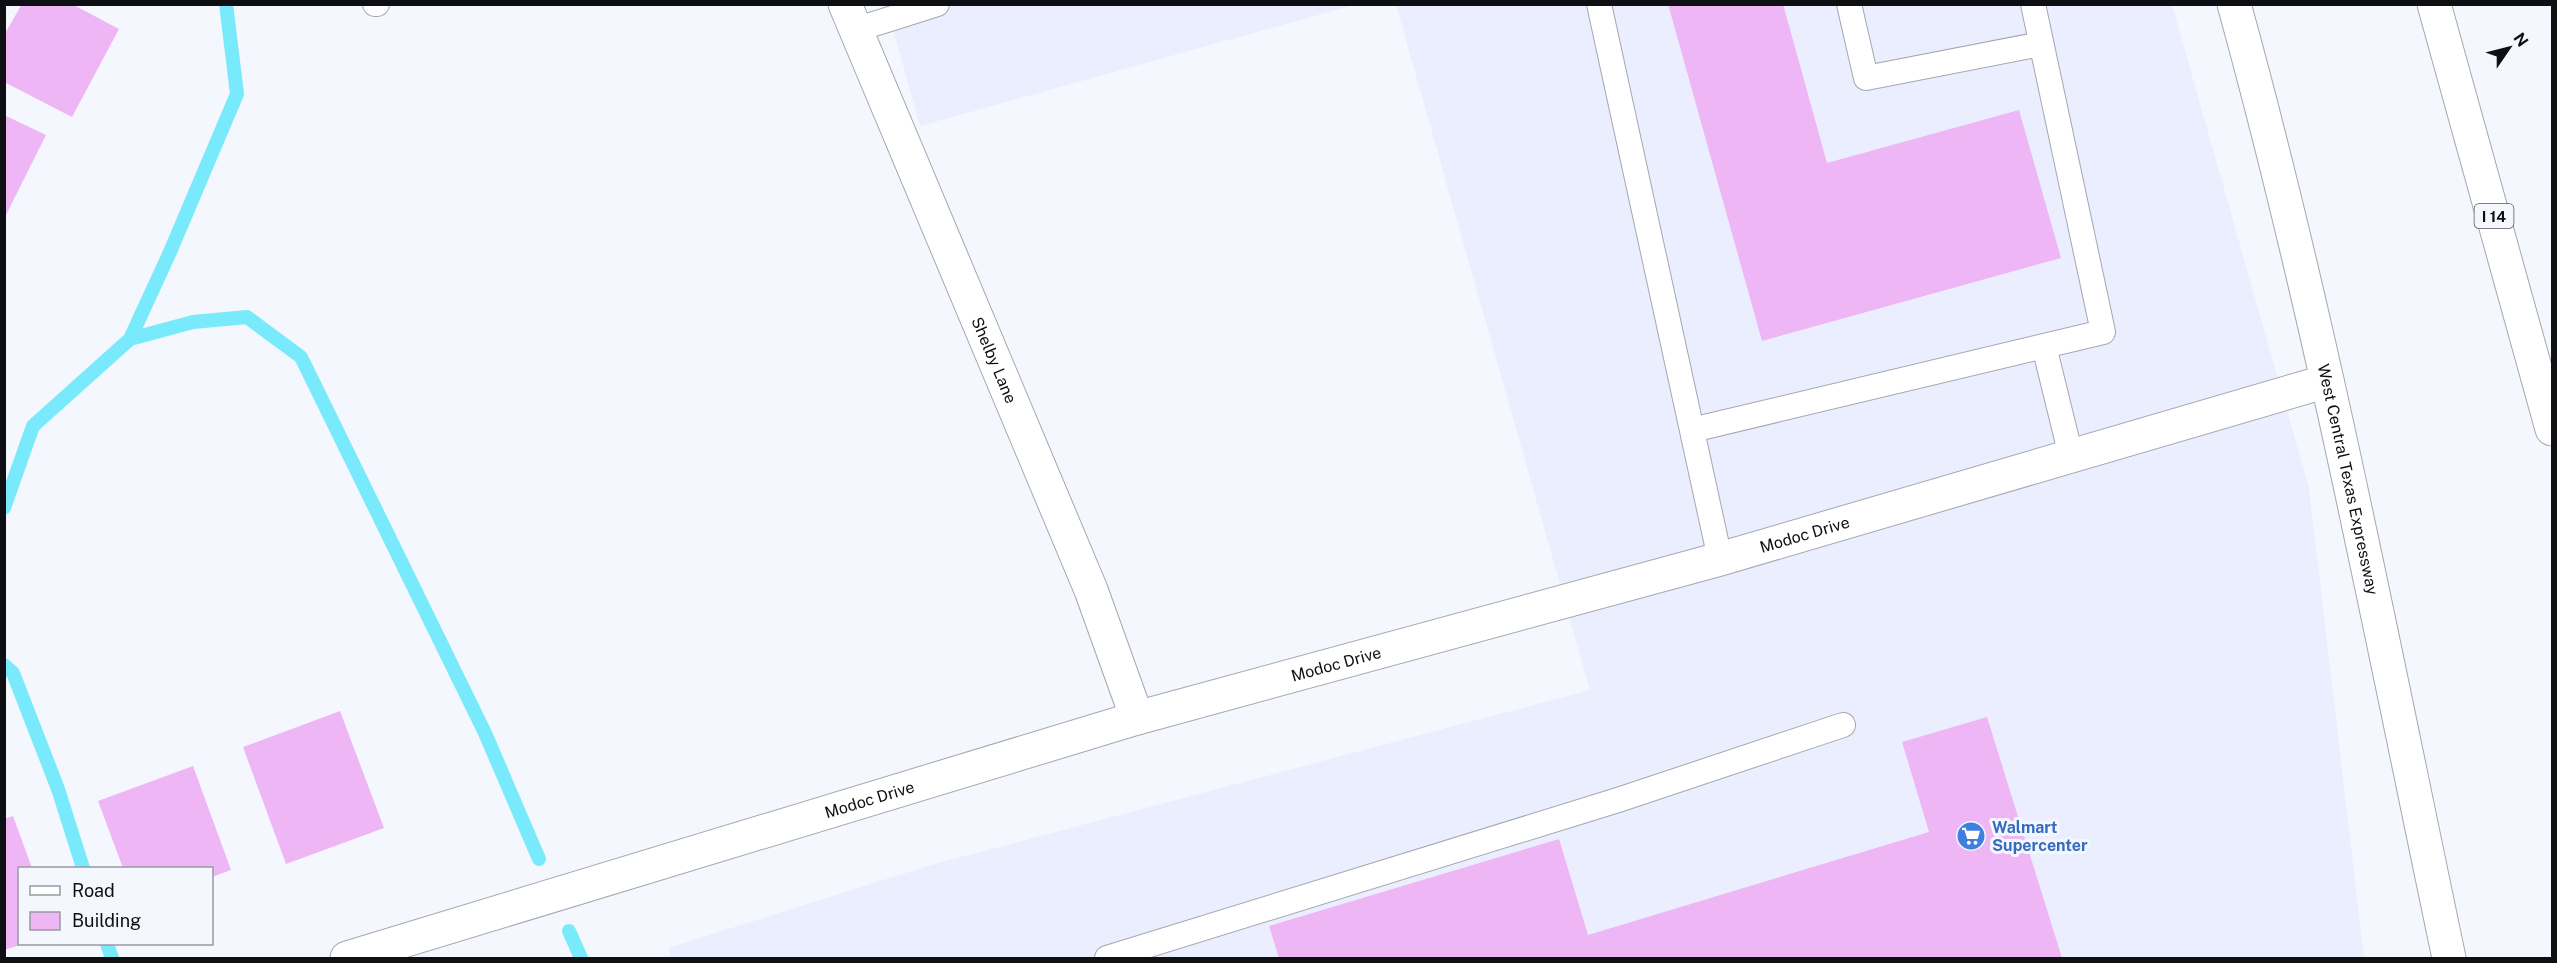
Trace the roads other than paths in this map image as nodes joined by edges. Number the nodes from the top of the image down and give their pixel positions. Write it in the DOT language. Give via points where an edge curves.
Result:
graph roads {
  1 [pos="937,4"];
  2 [pos="1599,4"];
  3 [pos="1849,4"];
  4 [pos="2033,4"];
  5 [pos="2234,4"];
  6 [pos="2434,4"];
  7 [pos="850,17"];
  8 [pos="2041,45"];
  9 [pos="2044,346"];
  10 [pos="2327,381"];
  11 [pos="2553,429"];
  12 [pos="1692,430"];
  13 [pos="2071,456"];
  14 [pos="1720,559"];
  15 [pos="1137,718"];
  16 [pos="1844,725"];
  17 [pos="347,958"];
  18 [pos="1107,958"];
  19 [pos="2449,958"];
  1 -- 7 [label="lane"];
  2 -- 12 [label="lane"];
  3 -- 8 [label="lane" via="1866,78"];
  4 -- 8 [label="lane"];
  5 -- 10 [label="main road, West Central Texas Expressway" via="2264,111"];
  6 -- 11 [label="main road, I 14"];
  7 -- 15 [label="main road, Shelby Lane" via="1092,590"];
  8 -- 9 [label="lane" via="2103,332"];
  9 -- 12 [label="lane"];
  9 -- 13 [label="lane"];
  10 -- 13 [label="main road, Modoc Drive"];
  10 -- 19 [label="main road, West Central Texas Expressway"];
  12 -- 14 [label="lane"];
  13 -- 14 [label="main road, Modoc Drive"];
  14 -- 15 [label="main road, Modoc Drive"];
  15 -- 17 [label="main road, Modoc Drive"];
  16 -- 18 [label="lane" via="1618,800"];
}
